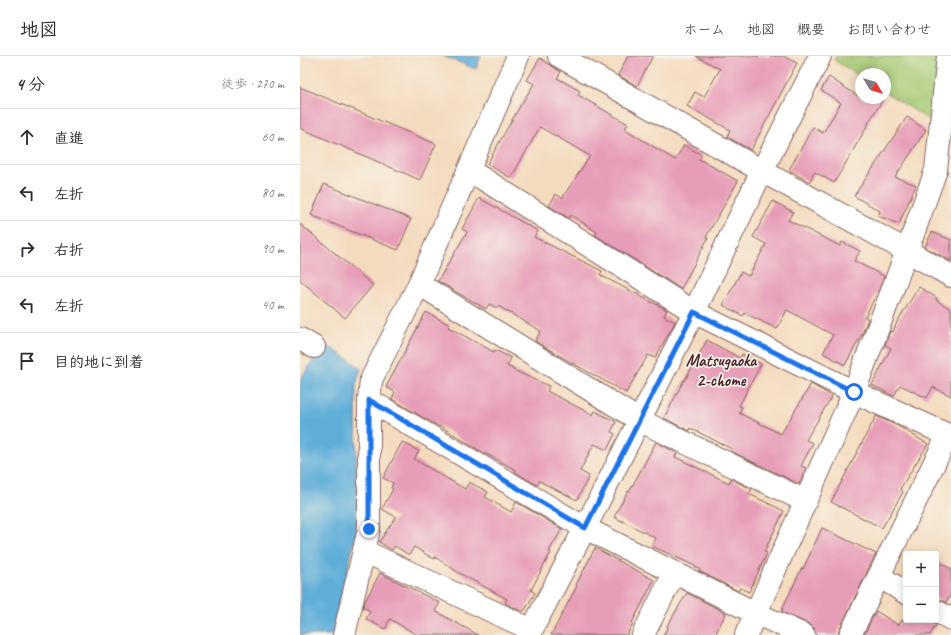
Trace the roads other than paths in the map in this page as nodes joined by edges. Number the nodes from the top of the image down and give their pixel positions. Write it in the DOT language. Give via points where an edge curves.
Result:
graph roads {
  1 [pos="518,56"];
  2 [pos="559,56"];
  3 [pos="820,56"];
  4 [pos="948,56"];
  5 [pos="946,130"];
  6 [pos="469,170"];
  7 [pos="762,171"];
  8 [pos="907,251"];
  9 [pos="951,276"];
  10 [pos="419,284"];
  11 [pos="694,312"];
  12 [pos="854,392"];
  13 [pos="369,400"];
  14 [pos="640,420"];
  15 [pos="805,501"];
  16 [pos="585,528"];
  17 [pos="364,551"];
  18 [pos="674,573"];
  19 [pos="879,576"];
  20 [pos="903,591"];
  21 [pos="939,612"];
  22 [pos="755,613"];
  23 [pos="951,620"];
  24 [pos="530,632"];
  25 [pos="344,635"];
  26 [pos="643,635"];
  27 [pos="746,635"];
  28 [pos="804,635"];
  29 [pos="850,635"];
  1 -- 6 [label="street"];
  2 -- 7 [label="street"];
  3 -- 7 [label="street"];
  4 -- 5 [label="street"];
  5 -- 8 [label="street" via="936,170"];
  6 -- 10 [label="street"];
  6 -- 11 [label="street"];
  7 -- 8 [label="street"];
  7 -- 11 [label="street"];
  8 -- 9 [label="street"];
  8 -- 12 [label="street"];
  10 -- 13 [label="street" via="372,380"];
  10 -- 14 [label="street"];
  11 -- 12 [label="street"];
  11 -- 14 [label="street"];
  12 -- 15 [label="street"];
  12 -- 19 [label="street" via="948,435"];
  13 -- 16 [label="street"];
  13 -- 17 [label="street" via="369,529"];
  14 -- 15 [label="street"];
  14 -- 16 [label="street"];
  15 -- 22 [label="street"];
  16 -- 18 [label="street"];
  16 -- 24 [label="street"];
  17 -- 24 [label="street"];
  17 -- 25 [label="street"];
  18 -- 22 [label="street"];
  18 -- 26 [label="street"];
  19 -- 20 [label="street"];
  19 -- 29 [label="street"];
  21 -- 23 [label="street"];
  22 -- 27 [label="street"];
  22 -- 28 [label="street"];
}
